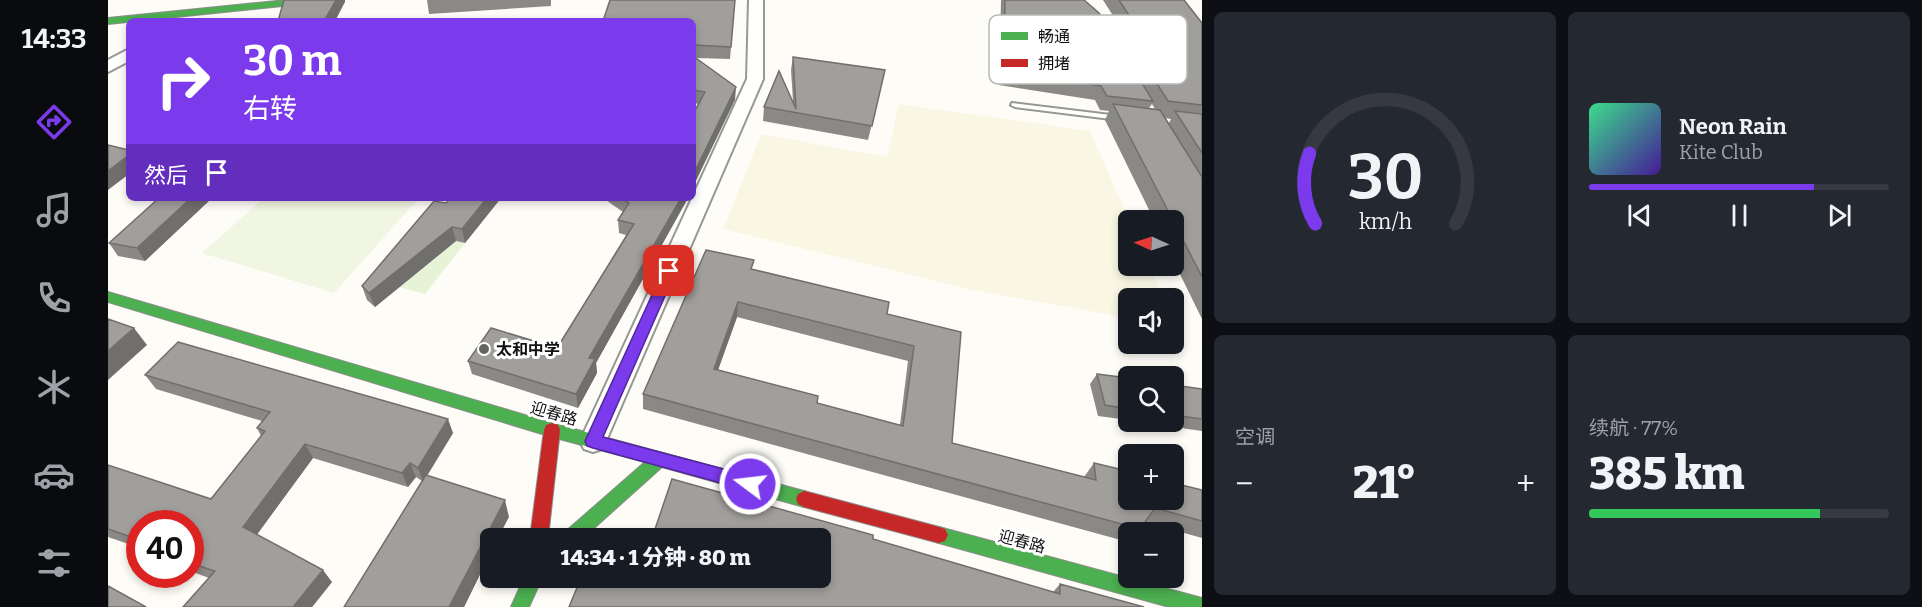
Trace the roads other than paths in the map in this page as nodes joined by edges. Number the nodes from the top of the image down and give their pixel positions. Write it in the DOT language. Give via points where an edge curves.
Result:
graph roads {
  1 [pos="250,0"];
  2 [pos="311,0"];
  3 [pos="756,0"];
  4 [pos="108,14"];
  5 [pos="162,18"];
  6 [pos="126,20"];
  7 [pos="108,21"];
  8 [pos="126,56"];
  9 [pos="108,67"];
  10 [pos="1015,105"];
  11 [pos="1133,120"];
  12 [pos="108,297"];
  13 [pos="552,430"];
  14 [pos="593,441"];
  15 [pos="660,459"];
  16 [pos="540,528"];
  17 [pos="582,528"];
  18 [pos="528,588"];
  19 [pos="520,607"];
  20 [pos="1202,607"];
  1 -- 4 [label="street"];
  2 -- 5 [label="street"];
  3 -- 14 [label="street" via="755,79"];
  6 -- 7 [label="street"];
  8 -- 9 [label="street"];
  10 -- 11 [label="lane"];
  12 -- 13 [label="street, 迎春路"];
  13 -- 14 [label="street, 迎春路"];
  13 -- 16 [label="street"];
  14 -- 15 [label="street, 迎春路"];
  15 -- 17 [label="street"];
  15 -- 20 [label="street, 迎春路"];
  18 -- 19 [label="street"];
}
